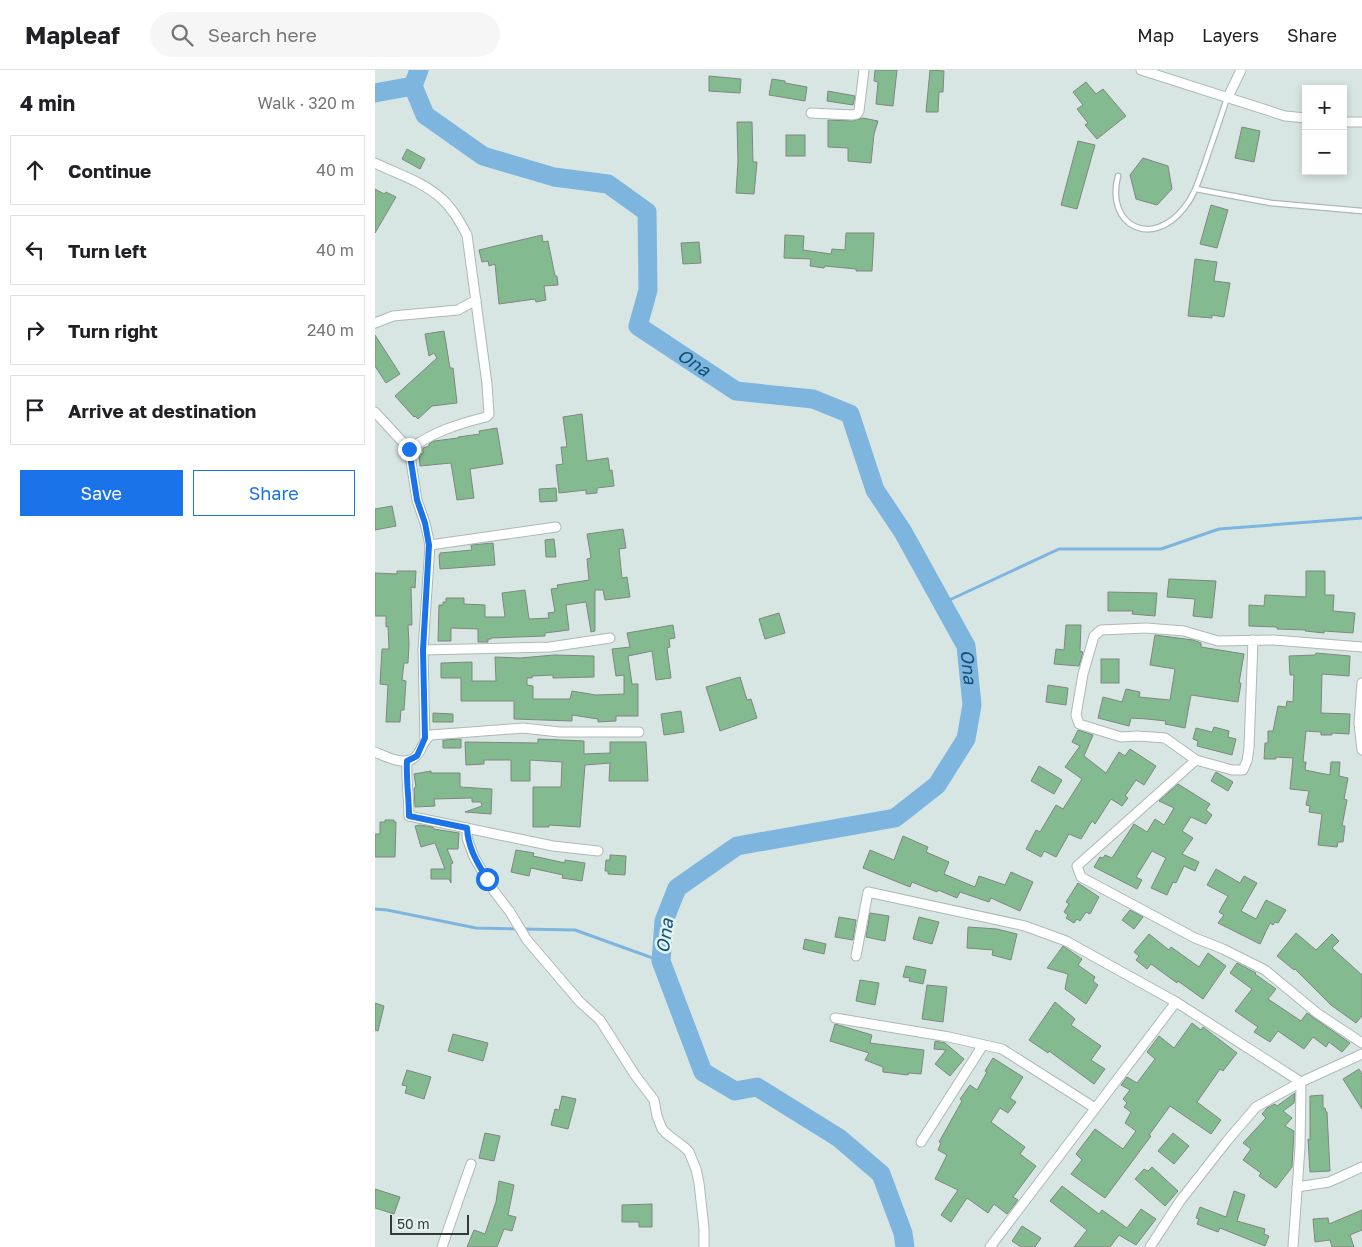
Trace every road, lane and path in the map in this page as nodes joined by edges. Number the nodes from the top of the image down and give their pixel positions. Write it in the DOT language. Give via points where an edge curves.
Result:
graph roads {
  1 [pos="864,70"];
  2 [pos="1141,70"];
  3 [pos="1241,70"];
  4 [pos="1227,97"];
  5 [pos="811,113"];
  6 [pos="1302,118"];
  7 [pos="1347,122"];
  8 [pos="1362,122"];
  9 [pos="375,164"];
  10 [pos="1118,176"];
  11 [pos="1196,189"];
  12 [pos="1362,211"];
  13 [pos="476,300"];
  14 [pos="375,323"];
  15 [pos="375,412"];
  16 [pos="409,449"];
  17 [pos="555,527"];
  18 [pos="429,545"];
  19 [pos="609,638"];
  20 [pos="1253,640"];
  21 [pos="1362,646"];
  22 [pos="423,650"];
  23 [pos="1362,683"];
  24 [pos="639,732"];
  25 [pos="425,738"];
  26 [pos="1362,750"];
  27 [pos="375,752"];
  28 [pos="1195,760"];
  29 [pos="407,761"];
  30 [pos="467,828"];
  31 [pos="598,851"];
  32 [pos="857,956"];
  33 [pos="1176,1002"];
  34 [pos="835,1018"];
  35 [pos="1362,1043"];
  36 [pos="983,1045"];
  37 [pos="1362,1054"];
  38 [pos="1301,1082"];
  39 [pos="1095,1108"];
  40 [pos="921,1142"];
  41 [pos="471,1164"];
  42 [pos="1362,1167"];
  43 [pos="1297,1187"];
  44 [pos="442,1247"];
  45 [pos="703,1247"];
  46 [pos="990,1247"];
  47 [pos="1150,1247"];
  48 [pos="1293,1247"];
  1 -- 5 [label="street" via="857,114"];
  2 -- 4 [label="street"];
  3 -- 4 [label="street"];
  4 -- 6 [label="street" via="1285,116"];
  4 -- 11 [label="lane"];
  7 -- 8 [label="street"];
  9 -- 13 [label="street" via="421,184 441,198 455,214 467,235"];
  10 -- 11 [label="lane" via="1118,207 1135,228 1142,230 1155,228 1176,217"];
  11 -- 12 [label="lane" via="1271,203"];
  13 -- 14 [label="street" via="457,310 393,316"];
  13 -- 16 [label="street" via="489,414 445,428"];
  15 -- 16 [label="street"];
  16 -- 18 [label="street" via="417,500"];
  17 -- 18 [label="street"];
  18 -- 22 [label="street"];
  19 -- 22 [label="street" via="550,647"];
  20 -- 21 [label="street"];
  20 -- 28 [label="street" via="1249,748 1243,770"];
  20 -- 28 [label="street" via="1218,640 1184,630 1146,628 1101,630 1094,636 1076,715 1079,724 1121,737 1165,738"];
  22 -- 25 [label="street"];
  23 -- 26 [label="street" via="1359,723"];
  24 -- 25 [label="street" via="559,732 523,728"];
  25 -- 29 [label="street" via="417,756"];
  27 -- 29 [label="street"];
  28 -- 35 [label="street" via="1077,866 1081,877 1195,938 1265,970 1317,1013"];
  29 -- 30 [label="street" via="409,816"];
  30 -- 31 [label="street" via="553,846"];
  30 -- 45 [label="street" via="474,857 493,891 527,940 580,1002 600,1020 654,1100 662,1129 689,1152 699,1183"];
  32 -- 33 [label="street" via="868,892 1025,926 1066,941"];
  33 -- 38 [label="street"];
  33 -- 39 [label="street"];
  34 -- 36 [label="street"];
  36 -- 39 [label="street" via="1002,1049"];
  36 -- 40 [label="street"];
  37 -- 38 [label="street"];
  38 -- 43 [label="street"];
  38 -- 47 [label="street" via="1257,1107 1180,1201"];
  39 -- 46 [label="street"];
  41 -- 44 [label="street"];
  42 -- 43 [label="street" via="1329,1182"];
  43 -- 48 [label="street"];
}
